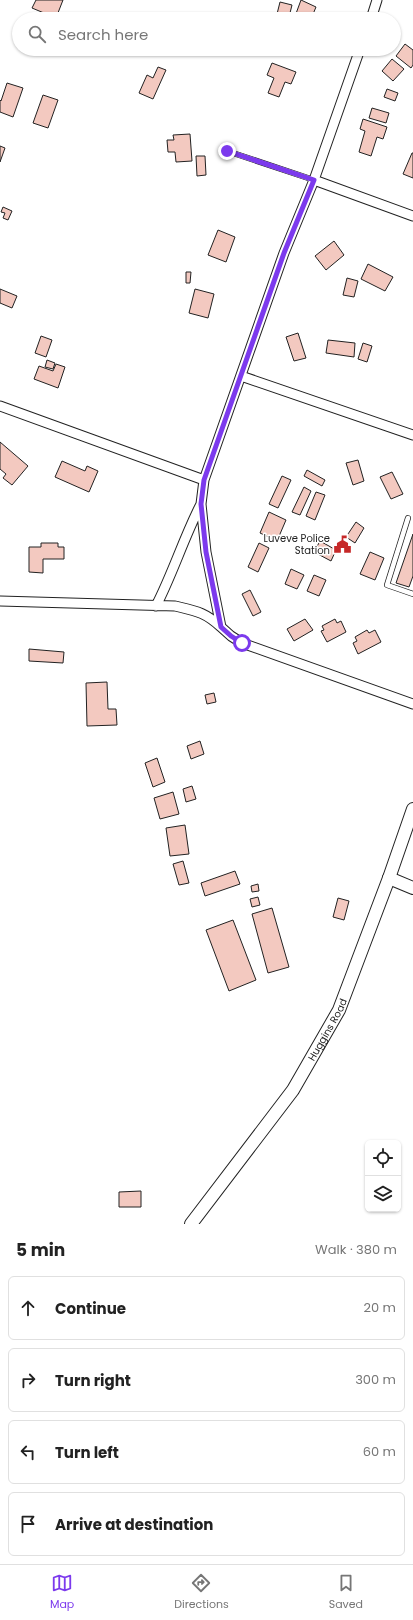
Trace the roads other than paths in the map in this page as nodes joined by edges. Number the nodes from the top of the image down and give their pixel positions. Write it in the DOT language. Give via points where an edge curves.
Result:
graph roads {
  1 [pos="377,0"];
  2 [pos="373,12"];
  3 [pos="358,56"];
  4 [pos="227,151"];
  5 [pos="314,180"];
  6 [pos="413,216"];
  7 [pos="241,376"];
  8 [pos="0,406"];
  9 [pos="413,435"];
  10 [pos="204,480"];
  11 [pos="201,504"];
  12 [pos="408,518"];
  13 [pos="413,594"];
  14 [pos="0,601"];
  15 [pos="156,606"];
  16 [pos="221,627"];
  17 [pos="413,704"];
  18 [pos="413,809"];
  19 [pos="390,878"];
  20 [pos="413,888"];
  21 [pos="191,1224"];
  1 -- 2 [label="street"];
  3 -- 5 [label="street"];
  4 -- 5 [label="lane"];
  5 -- 6 [label="street"];
  5 -- 7 [label="street" via="284,253"];
  7 -- 9 [label="street"];
  7 -- 10 [label="street"];
  8 -- 10 [label="street"];
  10 -- 11 [label="street"];
  11 -- 15 [label="street"];
  11 -- 16 [label="street" via="206,552"];
  12 -- 13 [label="lane" via="387,585"];
  14 -- 15 [label="street"];
  15 -- 16 [label="street" via="175,606 201,612"];
  16 -- 17 [label="street" via="242,643"];
  18 -- 19 [label="street, Huggins Road"];
  19 -- 20 [label="street"];
  19 -- 21 [label="street, Huggins Road" via="339,1010 293,1090"];
}
